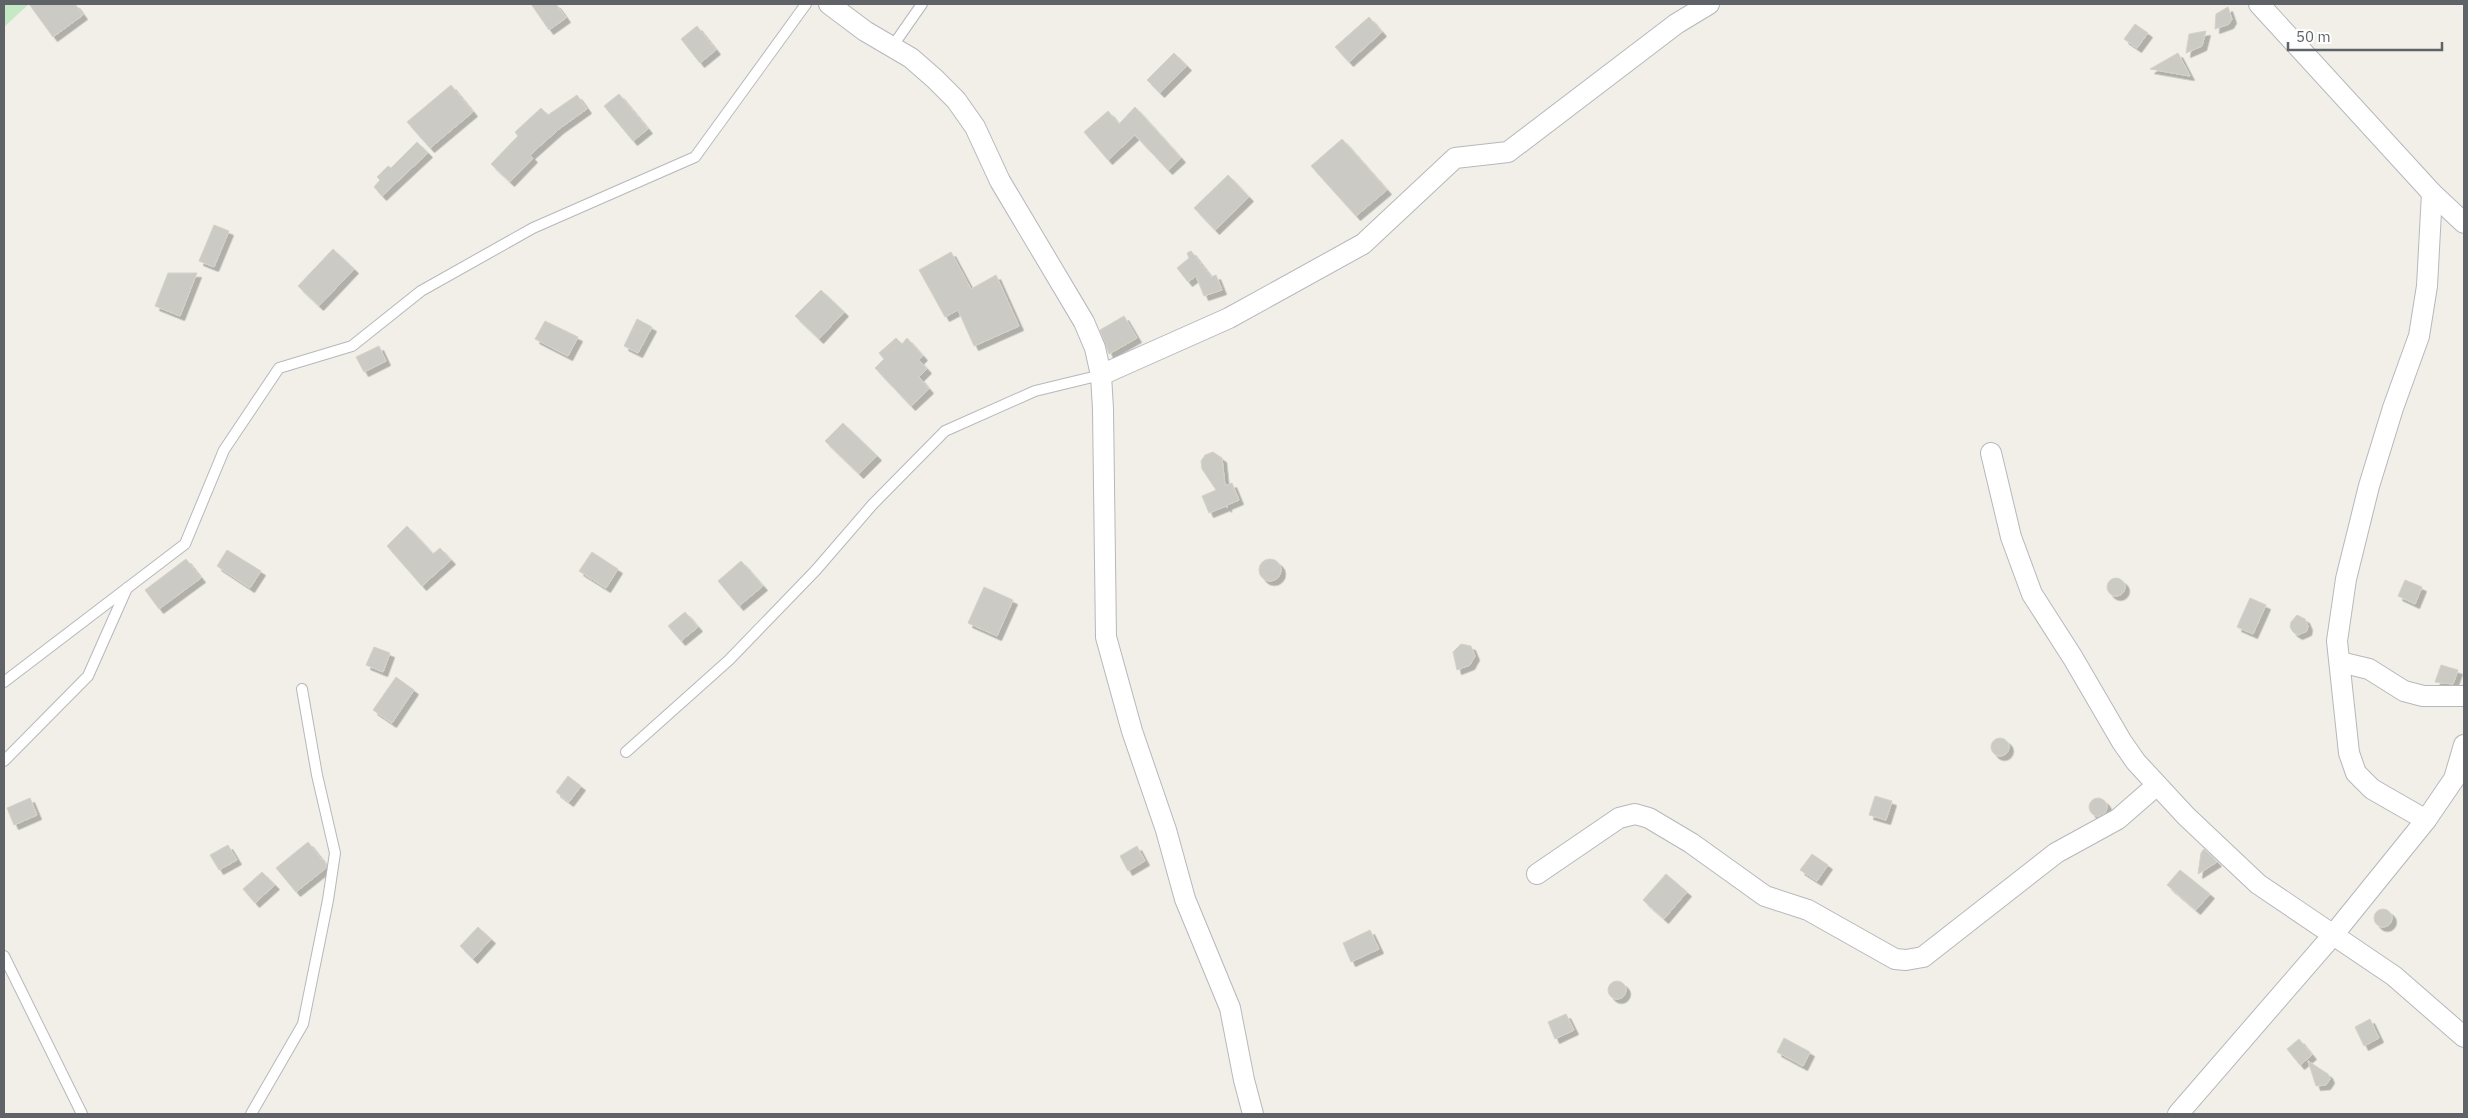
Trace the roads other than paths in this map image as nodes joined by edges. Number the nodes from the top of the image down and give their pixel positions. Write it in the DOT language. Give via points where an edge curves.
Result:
graph roads {
  1 [pos="806,4"];
  2 [pos="829,4"];
  3 [pos="922,4"];
  4 [pos="1709,4"];
  5 [pos="2259,4"];
  6 [pos="892,47"];
  7 [pos="2432,193"];
  8 [pos="2464,223"];
  9 [pos="1100,375"];
  10 [pos="1991,453"];
  11 [pos="128,587"];
  12 [pos="2340,662"];
  13 [pos="4,682"];
  14 [pos="302,689"];
  15 [pos="2464,696"];
  16 [pos="2464,745"];
  17 [pos="626,752"];
  18 [pos="4,761"];
  19 [pos="2157,785"];
  20 [pos="2426,820"];
  21 [pos="1538,874"];
  22 [pos="2333,935"];
  23 [pos="4,956"];
  24 [pos="2464,1037"];
  25 [pos="82,1114"];
  26 [pos="251,1114"];
  27 [pos="1254,1114"];
  28 [pos="2180,1114"];
  1 -- 11 [label="lane" via="696,157 524,232 421,291 352,346 279,368 224,450 185,544"];
  2 -- 6 [label="street"];
  3 -- 6 [label="lane"];
  4 -- 9 [label="street" via="1676,24 1508,152 1455,158 1363,244 1229,318"];
  5 -- 7 [label="street"];
  6 -- 9 [label="street" via="911,58 935,79 956,100 975,127 1000,180 1084,322 1095,348"];
  7 -- 8 [label="street"];
  7 -- 12 [label="street" via="2427,286 2420,336 2377,460 2346,579 2337,641"];
  9 -- 17 [label="lane" via="1035,390 945,431 729,660"];
  9 -- 27 [label="street" via="1105,469 1106,637 1185,899 1230,1008"];
  10 -- 19 [label="street" via="2011,537 2032,594 2122,742"];
  11 -- 13 [label="lane"];
  11 -- 18 [label="lane" via="88,676"];
  12 -- 15 [label="street" via="2369,669 2404,691 2423,696"];
  12 -- 20 [label="street" via="2349,753 2356,773 2372,788"];
  14 -- 26 [label="lane" via="317,775 336,853 303,1024"];
  16 -- 20 [label="street" via="2454,779"];
  19 -- 21 [label="street" via="2118,819 2056,853 1923,957 1906,960 1895,959 1808,910 1765,896 1691,843 1649,818 1635,814 1619,818"];
  19 -- 22 [label="street" via="2258,884"];
  20 -- 22 [label="street"];
  22 -- 24 [label="street" via="2394,976"];
  22 -- 28 [label="street"];
  23 -- 25 [label="lane"];
}
